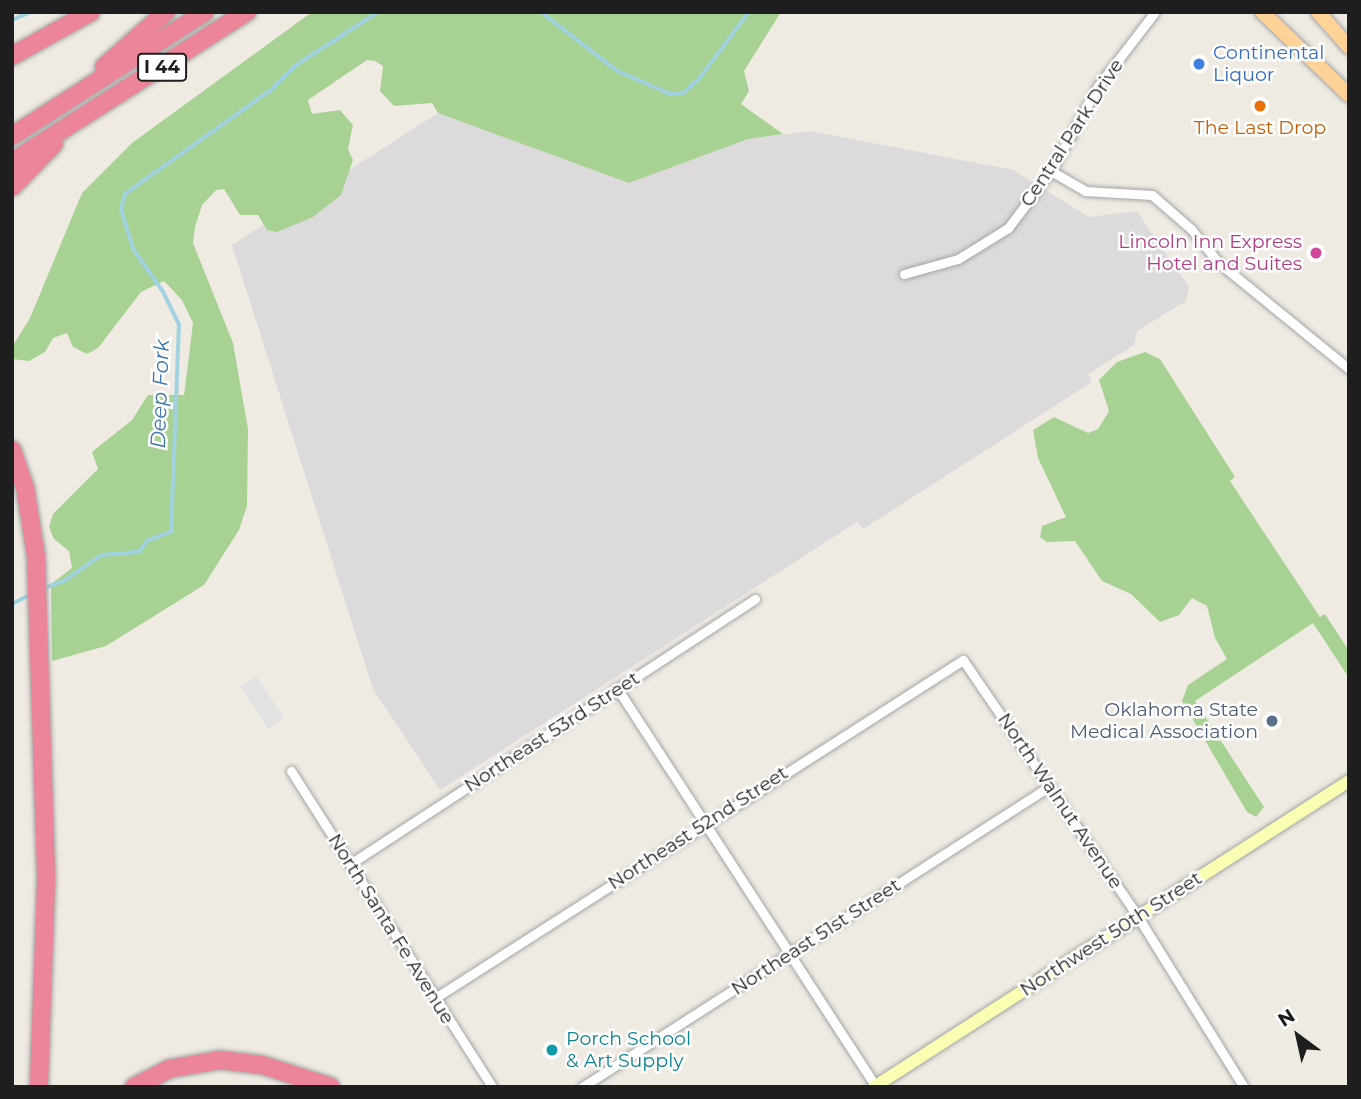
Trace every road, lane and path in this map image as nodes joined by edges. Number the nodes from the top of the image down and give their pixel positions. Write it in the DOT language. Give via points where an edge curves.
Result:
graph roads {
  1 [pos="91,12"];
  2 [pos="166,12"];
  3 [pos="205,12"];
  4 [pos="247,12"];
  5 [pos="1155,12"];
  6 [pos="1262,12"];
  7 [pos="1318,12"];
  8 [pos="49,39"];
  9 [pos="1349,47"];
  10 [pos="12,49"];
  11 [pos="12,56"];
  12 [pos="1349,95"];
  13 [pos="60,106"];
  14 [pos="76,121"];
  15 [pos="12,136"];
  16 [pos="12,162"];
  17 [pos="1051,171"];
  18 [pos="12,187"];
  19 [pos="904,274"];
  20 [pos="1349,369"];
  21 [pos="12,450"];
  22 [pos="755,599"];
  23 [pos="963,660"];
  24 [pos="618,688"];
  25 [pos="291,771"];
  26 [pos="1349,781"];
  27 [pos="1050,786"];
  28 [pos="704,824"];
  29 [pos="350,864"];
  30 [pos="1138,917"];
  31 [pos="790,954"];
  32 [pos="435,998"];
  33 [pos="874,1086"];
  34 [pos="39,1087"];
  35 [pos="134,1087"];
  36 [pos="331,1087"];
  37 [pos="492,1087"];
  38 [pos="582,1087"];
  39 [pos="1244,1087"];
  1 -- 8 [label="highway"];
  2 -- 13 [label="highway"];
  3 -- 13 [label="highway, I 44"];
  4 -- 14 [label="highway, I 44"];
  5 -- 17 [label="street, Central Park Drive" via="1098,86"];
  6 -- 12 [label="main road"];
  7 -- 9 [label="main road"];
  8 -- 10 [label="highway"];
  8 -- 11 [label="highway"];
  13 -- 15 [label="highway, I 44"];
  14 -- 16 [label="highway, I 44"];
  14 -- 18 [label="highway"];
  17 -- 19 [label="street, Central Park Drive" via="1008,228 985,246 958,260"];
  17 -- 20 [label="street" via="1085,191 1152,195 1191,229 1218,262"];
  21 -- 34 [label="highway" via="25,487 36,556 46,883"];
  22 -- 24 [label="street, Northeast 53rd Street"];
  23 -- 27 [label="street, North Walnut Avenue"];
  23 -- 28 [label="street, Northeast 52nd Street"];
  24 -- 28 [label="street"];
  24 -- 29 [label="street, Northeast 53rd Street"];
  25 -- 29 [label="street, North Santa Fe Avenue"];
  26 -- 30 [label="main road, Northwest 50th Street"];
  27 -- 30 [label="street, North Walnut Avenue"];
  27 -- 31 [label="street, Northeast 51st Street"];
  28 -- 31 [label="street"];
  28 -- 32 [label="street, Northeast 52nd Street"];
  29 -- 32 [label="street, North Santa Fe Avenue"];
  30 -- 33 [label="main road, Northwest 50th Street"];
  30 -- 39 [label="street, North Walnut Avenue"];
  31 -- 33 [label="street"];
  31 -- 38 [label="street, Northeast 51st Street"];
  32 -- 37 [label="street, North Santa Fe Avenue"];
  35 -- 36 [label="highway" via="169,1069 220,1060 262,1065"];
}
